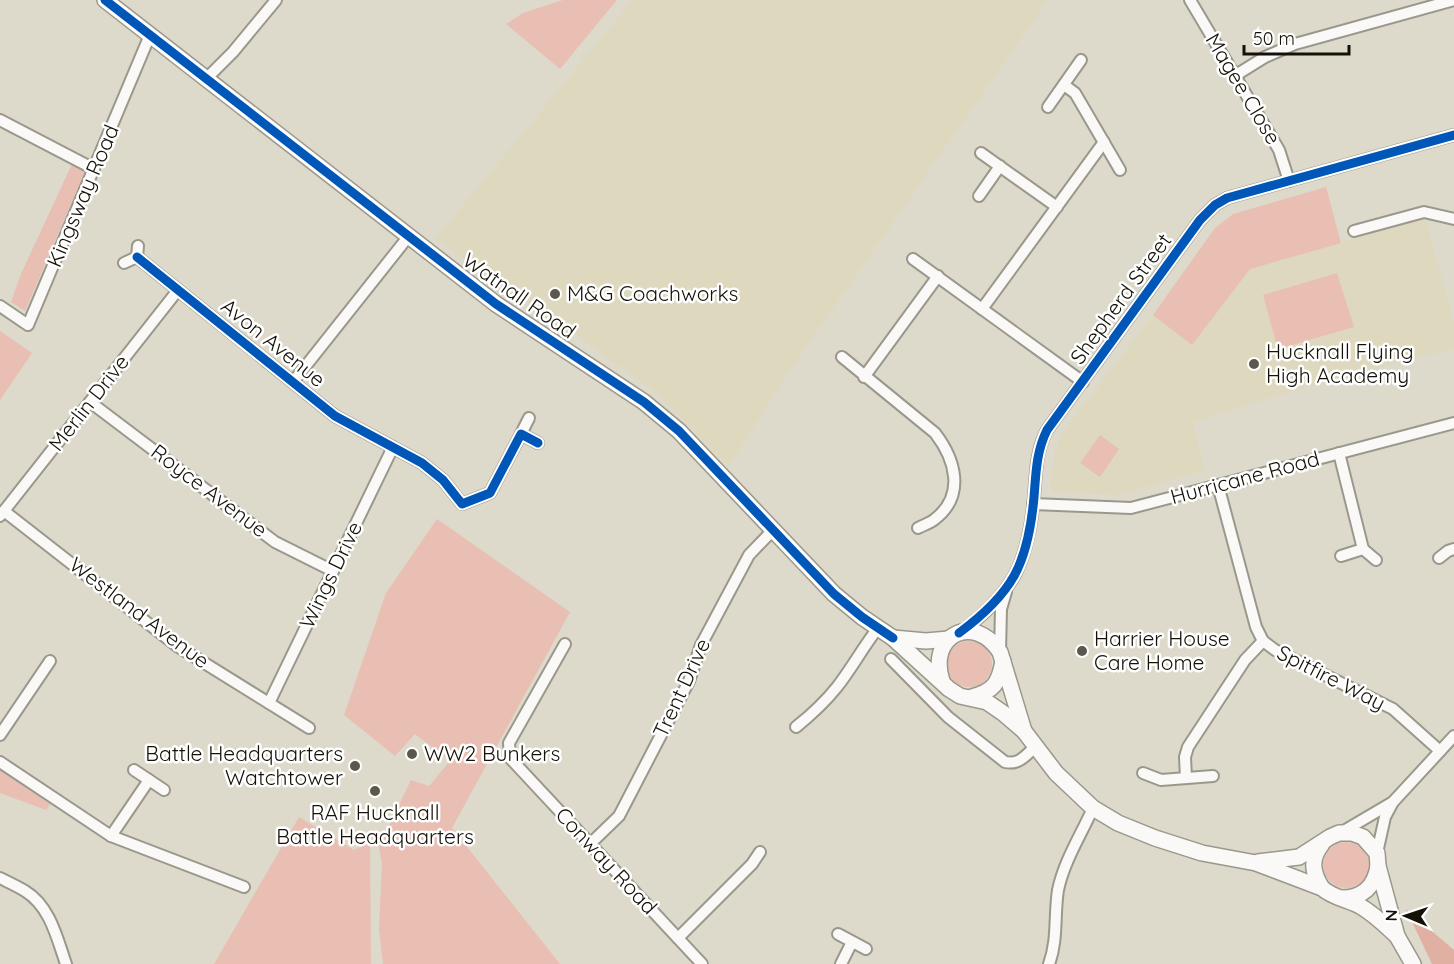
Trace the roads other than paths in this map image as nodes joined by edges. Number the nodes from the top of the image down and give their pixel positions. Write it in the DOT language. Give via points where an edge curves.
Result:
graph roads {
  1 [pos="105,0"];
  2 [pos="276,0"];
  3 [pos="1190,0"];
  4 [pos="1454,0"];
  5 [pos="150,35"];
  6 [pos="1081,60"];
  7 [pos="1236,75"];
  8 [pos="206,79"];
  9 [pos="1064,85"];
  10 [pos="1048,107"];
  11 [pos="0,120"];
  12 [pos="1454,135"];
  13 [pos="1104,142"];
  14 [pos="981,153"];
  15 [pos="1000,166"];
  16 [pos="94,169"];
  17 [pos="1120,170"];
  18 [pos="1289,181"];
  19 [pos="979,196"];
  20 [pos="1057,207"];
  21 [pos="1454,219"];
  22 [pos="1354,231"];
  23 [pos="408,237"];
  24 [pos="914,259"];
  25 [pos="124,264"];
  26 [pos="938,276"];
  27 [pos="178,290"];
  28 [pos="0,306"];
  29 [pos="982,309"];
  30 [pos="842,357"];
  31 [pos="864,377"];
  32 [pos="1083,381"];
  33 [pos="292,382"];
  34 [pos="90,402"];
  35 [pos="529,418"];
  36 [pos="1454,423"];
  37 [pos="521,434"];
  38 [pos="538,443"];
  39 [pos="393,447"];
  40 [pos="1340,453"];
  41 [pos="1218,485"];
  42 [pos="1033,504"];
  43 [pos="2,514"];
  44 [pos="918,528"];
  45 [pos="773,530"];
  46 [pos="1363,549"];
  47 [pos="1454,549"];
  48 [pos="1341,556"];
  49 [pos="1438,558"];
  50 [pos="1376,560"];
  51 [pos="333,571"];
  52 [pos="1007,588"];
  53 [pos="878,628"];
  54 [pos="954,636"];
  55 [pos="893,638"];
  56 [pos="1263,641"];
  57 [pos="565,644"];
  58 [pos="1001,657"];
  59 [pos="891,659"];
  60 [pos="50,661"];
  61 [pos="942,681"];
  62 [pos="972,697"];
  63 [pos="269,703"];
  64 [pos="796,727"];
  65 [pos="309,728"];
  66 [pos="1024,731"];
  67 [pos="0,735"];
  68 [pos="1454,736"];
  69 [pos="1035,747"];
  70 [pos="1440,751"];
  71 [pos="0,762"];
  72 [pos="134,770"];
  73 [pos="1143,772"];
  74 [pos="1213,776"];
  75 [pos="1186,778"];
  76 [pos="149,780"];
  77 [pos="164,790"];
  78 [pos="1393,802"];
  79 [pos="1093,808"];
  80 [pos="1340,833"];
  81 [pos="111,836"];
  82 [pos="1323,841"];
  83 [pos="590,844"];
  84 [pos="760,852"];
  85 [pos="1378,860"];
  86 [pos="1256,863"];
  87 [pos="0,878"];
  88 [pos="244,887"];
  89 [pos="1322,888"];
  90 [pos="1338,897"];
  91 [pos="838,934"];
  92 [pos="1397,936"];
  93 [pos="678,938"];
  94 [pos="852,942"];
  95 [pos="866,950"];
  96 [pos="66,964"];
  97 [pos="702,964"];
  98 [pos="841,964"];
  99 [pos="1049,964"];
  100 [pos="1413,964"];
  1 -- 5 [label="main road, Watnall Road"];
  2 -- 8 [label="street"];
  3 -- 7 [label="street, Magee Close"];
  4 -- 7 [label="street" via="1295,44"];
  5 -- 8 [label="main road, Watnall Road"];
  5 -- 16 [label="street, Kingsway Road"];
  6 -- 9 [label="street"];
  7 -- 18 [label="street, Magee Close" via="1280,150"];
  8 -- 23 [label="main road, Watnall Road"];
  9 -- 10 [label="street"];
  9 -- 13 [label="street" via="1075,93"];
  11 -- 16 [label="street"];
  12 -- 18 [label="street, Shepherd Street"];
  13 -- 17 [label="street"];
  13 -- 20 [label="street"];
  14 -- 15 [label="street"];
  15 -- 19 [label="street"];
  15 -- 20 [label="street"];
  16 -- 28 [label="street, Kingsway Road" via="28,325"];
  18 -- 32 [label="street, Shepherd Street" via="1215,205"];
  20 -- 29 [label="street"];
  21 -- 22 [label="street" via="1424,213"];
  23 -- 33 [label="street"];
  23 -- 45 [label="main road, Watnall Road" via="511,315 644,402 679,431"];
  24 -- 26 [label="street"];
  25 -- 27 [label="street, Avon Avenue" via="138,252"];
  26 -- 29 [label="street"];
  26 -- 31 [label="street"];
  27 -- 33 [label="street, Avon Avenue"];
  27 -- 34 [label="street, Merlin Drive"];
  29 -- 32 [label="street"];
  30 -- 31 [label="street"];
  31 -- 44 [label="street" via="935,433 953,465 955,486 947,506 935,520"];
  32 -- 42 [label="street, Shepherd Street" via="1041,443"];
  33 -- 39 [label="street, Avon Avenue" via="335,416"];
  34 -- 43 [label="street, Merlin Drive"];
  34 -- 51 [label="street, Royce Avenue" via="275,542"];
  35 -- 37 [label="street"];
  36 -- 40 [label="street, Hurricane Road"];
  37 -- 38 [label="street"];
  37 -- 39 [label="street, Avon Avenue" via="490,493 462,504 443,480"];
  39 -- 51 [label="street, Wings Drive"];
  40 -- 41 [label="street, Hurricane Road"];
  40 -- 46 [label="street"];
  41 -- 42 [label="street, Hurricane Road" via="1131,508"];
  41 -- 56 [label="street, Spitfire Way"];
  42 -- 52 [label="street, Shepherd Street" via="1029,541"];
  43 -- 63 [label="street, Westland Avenue" via="177,646"];
  45 -- 53 [label="main road, Watnall Road" via="834,594"];
  45 -- 83 [label="street, Trent Drive" via="743,566 619,816"];
  46 -- 48 [label="street"];
  46 -- 50 [label="street"];
  47 -- 49 [label="street"];
  51 -- 63 [label="street, Wings Drive"];
  52 -- 54 [label="street, Shepherd Street" via="984,615"];
  52 -- 58 [label="street, Shepherd Street" via="1001,609"];
  53 -- 55 [label="main road, Watnall Road"];
  53 -- 64 [label="street" via="838,686"];
  54 -- 55 [label="main road, Watnall Road" via="926,641"];
  54 -- 58 [label="main road, Watnall Road" via="971,631 982,634 993,641"];
  54 -- 61 [label="main road" via="941,648 938,658"];
  55 -- 61 [label="main road, Watnall Road"];
  56 -- 70 [label="street, Spitfire Way" via="1393,709"];
  56 -- 75 [label="street" via="1245,660 1188,747"];
  57 -- 83 [label="street, Conway Road" via="509,743 510,758"];
  58 -- 62 [label="main road" via="1000,676 992,688"];
  58 -- 66 [label="main road, Watnall Road"];
  59 -- 69 [label="street" via="948,717 1005,762 1020,761"];
  60 -- 67 [label="street"];
  61 -- 62 [label="main road, Watnall Road" via="960,696"];
  62 -- 66 [label="main road, Watnall Road" via="987,702"];
  63 -- 65 [label="street, Westland Avenue"];
  66 -- 69 [label="main road, Watnall Road"];
  68 -- 70 [label="street"];
  69 -- 79 [label="main road, Watnall Road"];
  70 -- 78 [label="street"];
  71 -- 81 [label="street"];
  72 -- 76 [label="street"];
  73 -- 75 [label="street" via="1161,780"];
  74 -- 75 [label="street"];
  76 -- 77 [label="street"];
  76 -- 81 [label="street"];
  78 -- 80 [label="street"];
  78 -- 85 [label="street" via="1385,817"];
  79 -- 86 [label="main road, Watnall Road" via="1155,838 1202,853"];
  79 -- 99 [label="street" via="1058,889 1056,933"];
  80 -- 82 [label="main road, Watnall Road"];
  80 -- 85 [label="main road" via="1363,837"];
  81 -- 88 [label="street"];
  82 -- 86 [label="main road, Watnall Road" via="1299,857"];
  82 -- 89 [label="main road" via="1313,864 1314,876"];
  83 -- 93 [label="street, Conway Road"];
  84 -- 93 [label="street"];
  85 -- 90 [label="main road" via="1371,887 1353,898"];
  85 -- 92 [label="main road, Watnall Road"];
  86 -- 89 [label="main road, Watnall Road"];
  87 -- 96 [label="street" via="37,900 53,925"];
  89 -- 90 [label="main road, Watnall Road"];
  90 -- 92 [label="main road, Watnall Road" via="1359,905"];
  91 -- 94 [label="street"];
  92 -- 100 [label="main road, Watnall Road"];
  93 -- 97 [label="street, Conway Road"];
  94 -- 95 [label="street"];
  94 -- 98 [label="street"];
}
